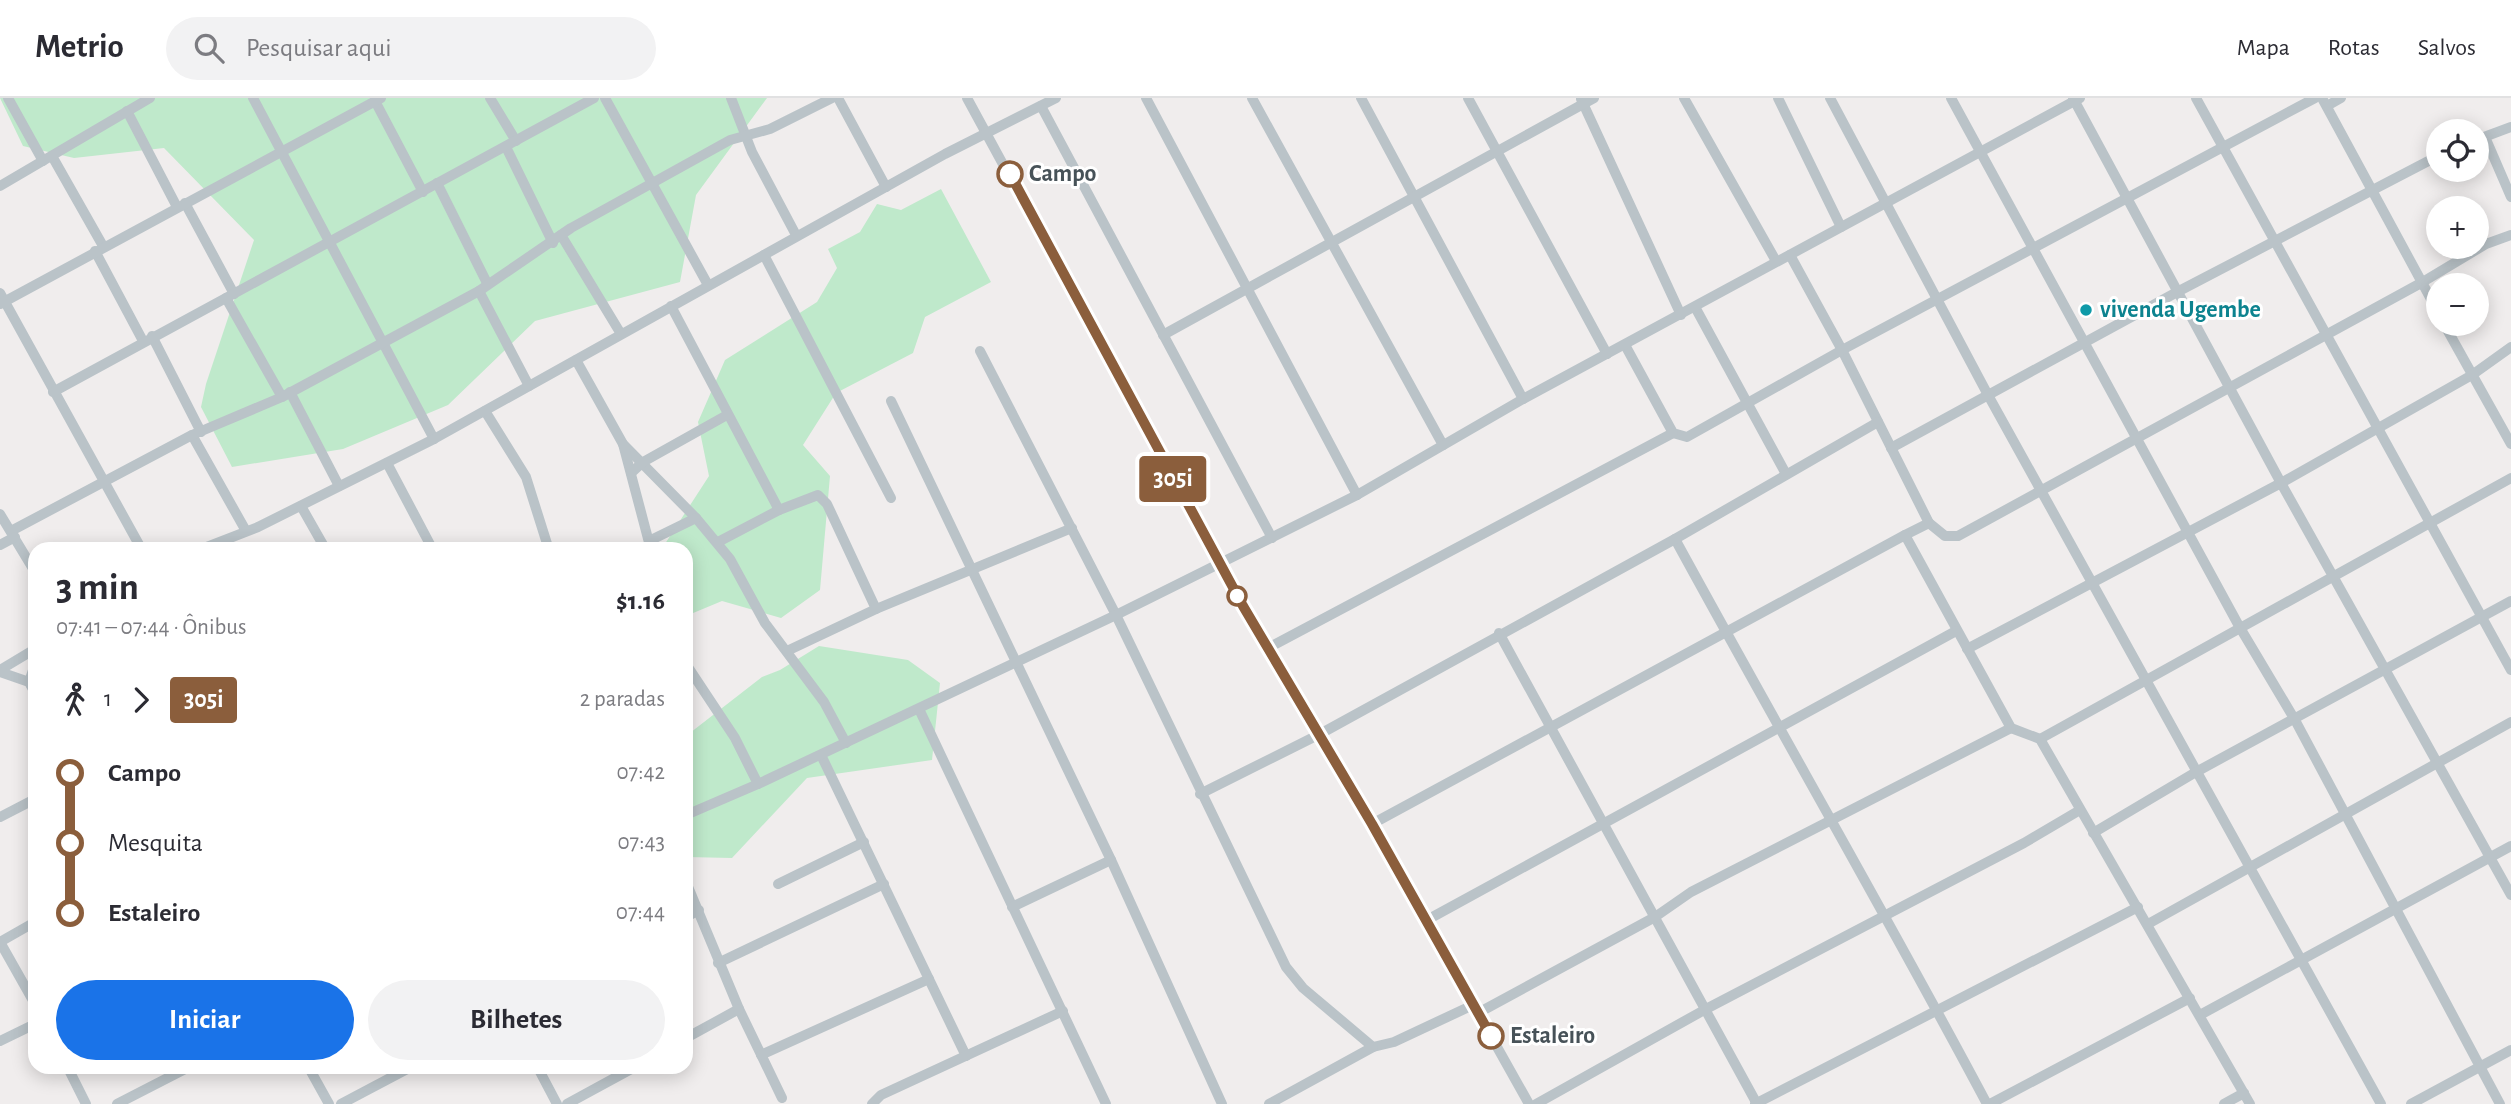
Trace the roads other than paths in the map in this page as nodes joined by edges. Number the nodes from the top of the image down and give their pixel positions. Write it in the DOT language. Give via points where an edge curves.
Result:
graph roads {
  1 [pos="8,98"];
  2 [pos="150,98"];
  3 [pos="253,98"];
  4 [pos="490,98"];
  5 [pos="594,98"];
  6 [pos="605,98"];
  7 [pos="731,98"];
  8 [pos="967,98"];
  9 [pos="1056,98"];
  10 [pos="1146,98"];
  11 [pos="1252,98"];
  12 [pos="1360,98"];
  13 [pos="1468,98"];
  14 [pos="1684,98"];
  15 [pos="1778,98"];
  16 [pos="1951,98"];
  17 [pos="2196,98"];
  18 [pos="2315,98"];
  19 [pos="2342,98"];
  20 [pos="831,99"];
  21 [pos="2076,99"];
  22 [pos="378,100"];
  23 [pos="1586,100"];
  24 [pos="1835,100"];
  25 [pos="2325,102"];
  26 [pos="130,105"];
  27 [pos="1041,106"];
  28 [pos="2511,127"];
  29 [pos="986,133"];
  30 [pos="746,135"];
  31 [pos="2489,135"];
  32 [pos="511,144"];
  33 [pos="2223,147"];
  34 [pos="281,151"];
  35 [pos="1498,153"];
  36 [pos="1981,154"];
  37 [pos="2489,154"];
  38 [pos="47,159"];
  39 [pos="2426,162"];
  40 [pos="650,182"];
  41 [pos="437,183"];
  42 [pos="0,186"];
  43 [pos="886,187"];
  44 [pos="2371,190"];
  45 [pos="423,192"];
  46 [pos="2127,196"];
  47 [pos="2511,197"];
  48 [pos="1414,198"];
  49 [pos="1886,204"];
  50 [pos="181,205"];
  51 [pos="1841,227"];
  52 [pos="2511,234"];
  53 [pos="796,236"];
  54 [pos="557,239"];
  55 [pos="2277,242"];
  56 [pos="328,243"];
  57 [pos="1331,243"];
  58 [pos="2032,248"];
  59 [pos="99,249"];
  60 [pos="764,255"];
  61 [pos="1790,255"];
  62 [pos="1776,261"];
  63 [pos="2421,283"];
  64 [pos="708,285"];
  65 [pos="483,287"];
  66 [pos="1245,289"];
  67 [pos="2179,291"];
  68 [pos="2426,292"];
  69 [pos="230,296"];
  70 [pos="2,300"];
  71 [pos="1936,300"];
  72 [pos="671,306"];
  73 [pos="1695,307"];
  74 [pos="1681,315"];
  75 [pos="621,334"];
  76 [pos="2325,334"];
  77 [pos="1163,335"];
  78 [pos="2451,336"];
  79 [pos="148,338"];
  80 [pos="383,342"];
  81 [pos="2085,343"];
  82 [pos="1625,345"];
  83 [pos="2511,346"];
  84 [pos="1842,350"];
  85 [pos="980,351"];
  86 [pos="1607,354"];
  87 [pos="576,360"];
  88 [pos="2472,375"];
  89 [pos="529,386"];
  90 [pos="2230,387"];
  91 [pos="52,392"];
  92 [pos="286,394"];
  93 [pos="1988,396"];
  94 [pos="1523,399"];
  95 [pos="891,401"];
  96 [pos="1748,403"];
  97 [pos="485,411"];
  98 [pos="727,415"];
  99 [pos="1878,422"];
  100 [pos="2378,429"];
  101 [pos="1673,433"];
  102 [pos="197,434"];
  103 [pos="2137,438"];
  104 [pos="433,439"];
  105 [pos="623,444"];
  106 [pos="2511,444"];
  107 [pos="1443,445"];
  108 [pos="1891,448"];
  109 [pos="643,462"];
  110 [pos="387,463"];
  111 [pos="631,473"];
  112 [pos="1786,474"];
  113 [pos="2511,478"];
  114 [pos="103,481"];
  115 [pos="2281,483"];
  116 [pos="339,486"];
  117 [pos="2040,490"];
  118 [pos="1357,495"];
  119 [pos="891,498"];
  120 [pos="302,506"];
  121 [pos="779,509"];
  122 [pos="0,514"];
  123 [pos="696,519"];
  124 [pos="2429,522"];
  125 [pos="1929,523"];
  126 [pos="1072,528"];
  127 [pos="246,531"];
  128 [pos="2187,531"];
  129 [pos="13,534"];
  130 [pos="1905,535"];
  131 [pos="1272,538"];
  132 [pos="1675,539"];
  133 [pos="137,542"];
  134 [pos="219,542"];
  135 [pos="322,542"];
  136 [pos="429,542"];
  137 [pos="547,542"];
  138 [pos="649,542"];
  139 [pos="655,542"];
  140 [pos="718,542"];
  141 [pos="0,545"];
  142 [pos="28,560"];
  143 [pos="1220,564"];
  144 [pos="972,568"];
  145 [pos="2333,575"];
  146 [pos="2092,584"];
  147 [pos="2511,601"];
  148 [pos="876,609"];
  149 [pos="1116,615"];
  150 [pos="2481,617"];
  151 [pos="2239,626"];
  152 [pos="1725,631"];
  153 [pos="1956,631"];
  154 [pos="1499,633"];
  155 [pos="1268,648"];
  156 [pos="1966,649"];
  157 [pos="786,651"];
  158 [pos="28,653"];
  159 [pos="1015,661"];
  160 [pos="2386,668"];
  161 [pos="2511,670"];
  162 [pos="0,671"];
  163 [pos="693,675"];
  164 [pos="2145,679"];
  165 [pos="28,682"];
  166 [pos="919,709"];
  167 [pos="2295,720"];
  168 [pos="2511,722"];
  169 [pos="1778,726"];
  170 [pos="1550,728"];
  171 [pos="2011,728"];
  172 [pos="1320,734"];
  173 [pos="2040,739"];
  174 [pos="846,743"];
  175 [pos="821,755"];
  176 [pos="2438,763"];
  177 [pos="2196,772"];
  178 [pos="758,785"];
  179 [pos="1200,794"];
  180 [pos="28,803"];
  181 [pos="2080,810"];
  182 [pos="693,812"];
  183 [pos="2344,815"];
  184 [pos="0,817"];
  185 [pos="1830,822"];
  186 [pos="1602,823"];
  187 [pos="1372,824"];
  188 [pos="2093,832"];
  189 [pos="864,842"];
  190 [pos="2511,846"];
  191 [pos="2490,857"];
  192 [pos="1111,860"];
  193 [pos="2249,867"];
  194 [pos="778,884"];
  195 [pos="884,884"];
  196 [pos="2511,895"];
  197 [pos="693,897"];
  198 [pos="1012,907"];
  199 [pos="2138,907"];
  200 [pos="699,910"];
  201 [pos="2397,910"];
  202 [pos="693,913"];
  203 [pos="1885,914"];
  204 [pos="1656,917"];
  205 [pos="1427,920"];
  206 [pos="2148,924"];
  207 [pos="28,926"];
  208 [pos="0,942"];
  209 [pos="2302,961"];
  210 [pos="719,963"];
  211 [pos="929,979"];
  212 [pos="28,992"];
  213 [pos="2190,998"];
  214 [pos="739,1009"];
  215 [pos="1476,1009"];
  216 [pos="1706,1009"];
  217 [pos="1938,1010"];
  218 [pos="1063,1012"];
  219 [pos="2200,1015"];
  220 [pos="28,1027"];
  221 [pos="693,1034"];
  222 [pos="0,1041"];
  223 [pos="1373,1048"];
  224 [pos="2511,1050"];
  225 [pos="761,1055"];
  226 [pos="966,1056"];
  227 [pos="2482,1066"];
  228 [pos="71,1074"];
  229 [pos="175,1074"];
  230 [pos="312,1074"];
  231 [pos="398,1074"];
  232 [pos="541,1074"];
  233 [pos="622,1074"];
  234 [pos="2244,1093"];
  235 [pos="782,1098"];
  236 [pos="86,1104"];
  237 [pos="117,1104"];
  238 [pos="329,1104"];
  239 [pos="341,1104"];
  240 [pos="557,1104"];
  241 [pos="567,1104"];
  242 [pos="872,1104"];
  243 [pos="1106,1104"];
  244 [pos="1222,1104"];
  245 [pos="1269,1104"];
  246 [pos="1529,1104"];
  247 [pos="1536,1104"];
  248 [pos="1756,1104"];
  249 [pos="1989,1104"];
  250 [pos="2224,1104"];
  251 [pos="2250,1104"];
  252 [pos="2381,1104"];
  253 [pos="2411,1104"];
  254 [pos="2500,1104"];
  1 -- 38 [label="street"];
  2 -- 26 [label="street"];
  3 -- 34 [label="street"];
  4 -- 32 [label="street"];
  5 -- 32 [label="street"];
  6 -- 40 [label="street"];
  7 -- 30 [label="street"];
  8 -- 29 [label="street"];
  9 -- 27 [label="street"];
  10 -- 66 [label="street"];
  11 -- 57 [label="street"];
  12 -- 48 [label="street"];
  13 -- 35 [label="street"];
  14 -- 62 [label="street"];
  15 -- 51 [label="street"];
  16 -- 36 [label="street"];
  17 -- 33 [label="street"];
  18 -- 33 [label="street"];
  19 -- 25 [label="street"];
  20 -- 30 [label="street" via="770,129"];
  20 -- 43 [label="street"];
  21 -- 36 [label="street"];
  21 -- 46 [label="street"];
  22 -- 34 [label="street"];
  22 -- 45 [label="street"];
  23 -- 35 [label="street"];
  23 -- 74 [label="street"];
  24 -- 49 [label="street"];
  25 -- 44 [label="street"];
  26 -- 38 [label="street"];
  26 -- 50 [label="street"];
  27 -- 29 [label="street"];
  27 -- 77 [label="street"];
  28 -- 31 [label="street"];
  29 -- 43 [label="street"];
  29 -- 143 [label="street"];
  30 -- 40 [label="street"];
  30 -- 53 [label="street"];
  32 -- 41 [label="street"];
  32 -- 54 [label="street"];
  33 -- 46 [label="street"];
  33 -- 55 [label="street"];
  34 -- 50 [label="street"];
  34 -- 56 [label="street"];
  35 -- 48 [label="street"];
  35 -- 86 [label="street"];
  36 -- 49 [label="street"];
  36 -- 58 [label="street"];
  37 -- 47 [label="street"];
  38 -- 42 [label="street"];
  38 -- 59 [label="street"];
  39 -- 44 [label="street"];
  40 -- 54 [label="street"];
  40 -- 64 [label="street"];
  41 -- 45 [label="street"];
  41 -- 65 [label="street"];
  43 -- 53 [label="street"];
  44 -- 55 [label="street"];
  44 -- 63 [label="street"];
  45 -- 56 [label="street"];
  46 -- 58 [label="street"];
  46 -- 67 [label="street"];
  48 -- 57 [label="street"];
  48 -- 94 [label="street"];
  49 -- 51 [label="street"];
  49 -- 71 [label="street"];
  50 -- 59 [label="street"];
  50 -- 69 [label="street"];
  51 -- 61 [label="street"];
  52 -- 63 [label="street"];
  53 -- 60 [label="street"];
  54 -- 65 [label="street"];
  54 -- 75 [label="street"];
  55 -- 67 [label="street"];
  55 -- 76 [label="street"];
  56 -- 69 [label="street"];
  56 -- 80 [label="street"];
  57 -- 66 [label="street"];
  57 -- 107 [label="street"];
  58 -- 71 [label="street"];
  58 -- 81 [label="street"];
  59 -- 70 [label="street"];
  59 -- 79 [label="street"];
  60 -- 64 [label="street"];
  60 -- 119 [label="street"];
  61 -- 62 [label="street"];
  61 -- 84 [label="street"];
  62 -- 73 [label="street"];
  63 -- 68 [label="street"];
  63 -- 76 [label="street"];
  64 -- 72 [label="street"];
  65 -- 80 [label="street"];
  65 -- 89 [label="street"];
  66 -- 77 [label="street"];
  66 -- 118 [label="street"];
  67 -- 81 [label="street"];
  67 -- 90 [label="street"];
  69 -- 79 [label="street"];
  69 -- 92 [label="street"];
  70 -- 91 [label="street"];
  71 -- 84 [label="street"];
  71 -- 93 [label="street"];
  72 -- 75 [label="street"];
  72 -- 98 [label="street"];
  73 -- 74 [label="street"];
  73 -- 96 [label="street"];
  74 -- 82 [label="street"];
  75 -- 87 [label="street"];
  76 -- 90 [label="street"];
  76 -- 100 [label="street"];
  77 -- 131 [label="street"];
  78 -- 88 [label="street"];
  79 -- 91 [label="street"];
  79 -- 102 [label="street"];
  80 -- 92 [label="street"];
  80 -- 104 [label="street"];
  81 -- 93 [label="street"];
  81 -- 103 [label="street"];
  82 -- 86 [label="street"];
  82 -- 101 [label="street"];
  83 -- 88 [label="street"];
  84 -- 96 [label="street"];
  84 -- 99 [label="street"];
  85 -- 126 [label="street"];
  86 -- 94 [label="street"];
  87 -- 89 [label="street"];
  87 -- 105 [label="street"];
  88 -- 100 [label="street"];
  88 -- 106 [label="street"];
  89 -- 97 [label="street"];
  90 -- 103 [label="street"];
  90 -- 115 [label="street"];
  91 -- 114 [label="street"];
  92 -- 102 [label="street"];
  92 -- 116 [label="street"];
  93 -- 108 [label="street"];
  93 -- 117 [label="street"];
  94 -- 107 [label="street"];
  95 -- 144 [label="street"];
  96 -- 101 [label="street" via="1687,437"];
  96 -- 112 [label="street"];
  97 -- 104 [label="street"];
  97 -- 137 [label="street" via="527,477"];
  98 -- 109 [label="street"];
  98 -- 121 [label="street"];
  99 -- 108 [label="street"];
  99 -- 112 [label="street"];
  100 -- 115 [label="street"];
  100 -- 124 [label="street"];
  101 -- 155 [label="street"];
  102 -- 114 [label="street"];
  102 -- 127 [label="street"];
  103 -- 117 [label="street"];
  103 -- 128 [label="street"];
  104 -- 110 [label="street"];
  105 -- 109 [label="street"];
  105 -- 111 [label="street"];
  107 -- 118 [label="street"];
  108 -- 125 [label="street"];
  109 -- 111 [label="street"];
  109 -- 123 [label="street"];
  110 -- 116 [label="street"];
  110 -- 136 [label="street"];
  111 -- 138 [label="street"];
  112 -- 132 [label="street"];
  113 -- 124 [label="street"];
  114 -- 129 [label="street"];
  114 -- 133 [label="street"];
  115 -- 128 [label="street"];
  115 -- 145 [label="street"];
  116 -- 120 [label="street"];
  117 -- 125 [label="street" via="1958,536 1945,536"];
  117 -- 146 [label="street"];
  118 -- 131 [label="street"];
  120 -- 127 [label="street"];
  120 -- 135 [label="street"];
  121 -- 140 [label="street"];
  121 -- 148 [label="street" via="813,496 823,498"];
  122 -- 129 [label="street"];
  123 -- 139 [label="street"];
  123 -- 140 [label="street"];
  124 -- 145 [label="street"];
  124 -- 150 [label="street"];
  125 -- 130 [label="street"];
  126 -- 144 [label="street"];
  126 -- 149 [label="street"];
  127 -- 134 [label="street"];
  128 -- 146 [label="street"];
  128 -- 151 [label="street"];
  129 -- 141 [label="street"];
  129 -- 142 [label="street"];
  130 -- 152 [label="street"];
  130 -- 153 [label="street"];
  131 -- 143 [label="street"];
  132 -- 152 [label="street"];
  132 -- 154 [label="street"];
  140 -- 157 [label="street"];
  143 -- 149 [label="street"];
  143 -- 155 [label="street"];
  144 -- 148 [label="street"];
  144 -- 159 [label="street"];
  145 -- 151 [label="street"];
  145 -- 160 [label="street"];
  146 -- 156 [label="street"];
  146 -- 164 [label="street"];
  147 -- 150 [label="street"];
  148 -- 157 [label="street"];
  149 -- 159 [label="street"];
  149 -- 179 [label="street"];
  150 -- 160 [label="street"];
  150 -- 161 [label="street"];
  151 -- 164 [label="street"];
  151 -- 167 [label="street"];
  152 -- 169 [label="street"];
  152 -- 170 [label="street"];
  153 -- 156 [label="street"];
  153 -- 169 [label="street"];
  154 -- 170 [label="street"];
  154 -- 172 [label="street"];
  155 -- 172 [label="street"];
  156 -- 171 [label="street"];
  157 -- 174 [label="street" via="824,702"];
  158 -- 162 [label="street"];
  159 -- 166 [label="street"];
  159 -- 192 [label="street"];
  160 -- 167 [label="street"];
  160 -- 176 [label="street"];
  162 -- 165 [label="street"];
  163 -- 178 [label="street" via="735,738"];
  164 -- 173 [label="street"];
  164 -- 177 [label="street"];
  166 -- 174 [label="street"];
  166 -- 198 [label="street"];
  167 -- 177 [label="street"];
  167 -- 183 [label="street"];
  168 -- 176 [label="street"];
  169 -- 185 [label="street"];
  169 -- 186 [label="street"];
  170 -- 186 [label="street"];
  170 -- 187 [label="street"];
  171 -- 173 [label="street"];
  171 -- 185 [label="street"];
  172 -- 179 [label="street"];
  172 -- 187 [label="street"];
  173 -- 181 [label="street"];
  174 -- 175 [label="street"];
  175 -- 178 [label="street"];
  175 -- 189 [label="street"];
  176 -- 183 [label="street"];
  176 -- 191 [label="street"];
  177 -- 188 [label="street"];
  177 -- 193 [label="street"];
  178 -- 182 [label="street"];
  179 -- 223 [label="street" via="1286,967 1303,988"];
  180 -- 184 [label="street"];
  181 -- 188 [label="street"];
  181 -- 203 [label="street"];
  183 -- 193 [label="street"];
  183 -- 201 [label="street"];
  185 -- 203 [label="street"];
  185 -- 204 [label="street" via="1691,892"];
  186 -- 204 [label="street"];
  186 -- 205 [label="street"];
  187 -- 205 [label="street"];
  188 -- 199 [label="street"];
  189 -- 194 [label="street"];
  189 -- 195 [label="street"];
  190 -- 191 [label="street"];
  191 -- 196 [label="street"];
  191 -- 201 [label="street"];
  192 -- 198 [label="street"];
  192 -- 244 [label="street"];
  193 -- 206 [label="street"];
  193 -- 209 [label="street"];
  195 -- 210 [label="street"];
  195 -- 211 [label="street"];
  197 -- 200 [label="street"];
  198 -- 218 [label="street"];
  199 -- 206 [label="street"];
  199 -- 217 [label="street"];
  200 -- 202 [label="street"];
  200 -- 210 [label="street"];
  201 -- 209 [label="street"];
  201 -- 227 [label="street"];
  203 -- 216 [label="street"];
  203 -- 217 [label="street"];
  204 -- 215 [label="street"];
  204 -- 216 [label="street"];
  205 -- 215 [label="street"];
  206 -- 213 [label="street"];
  207 -- 208 [label="street"];
  208 -- 212 [label="street"];
  209 -- 219 [label="street"];
  209 -- 252 [label="street"];
  210 -- 214 [label="street"];
  211 -- 225 [label="street"];
  211 -- 226 [label="street"];
  213 -- 219 [label="street"];
  213 -- 249 [label="street"];
  214 -- 221 [label="street"];
  214 -- 225 [label="street"];
  215 -- 223 [label="street"];
  215 -- 246 [label="street"];
  216 -- 247 [label="street"];
  216 -- 248 [label="street"];
  217 -- 248 [label="street"];
  217 -- 249 [label="street"];
  218 -- 226 [label="street"];
  218 -- 243 [label="street"];
  219 -- 234 [label="street"];
  220 -- 222 [label="street"];
  223 -- 245 [label="street"];
  224 -- 227 [label="street"];
  225 -- 235 [label="street"];
  226 -- 242 [label="street" via="881,1095"];
  227 -- 253 [label="street"];
  227 -- 254 [label="street"];
  228 -- 236 [label="street"];
  229 -- 237 [label="street"];
  230 -- 238 [label="street"];
  231 -- 239 [label="street"];
  232 -- 240 [label="street"];
  233 -- 241 [label="street"];
  234 -- 250 [label="street"];
  234 -- 251 [label="street"];
}
